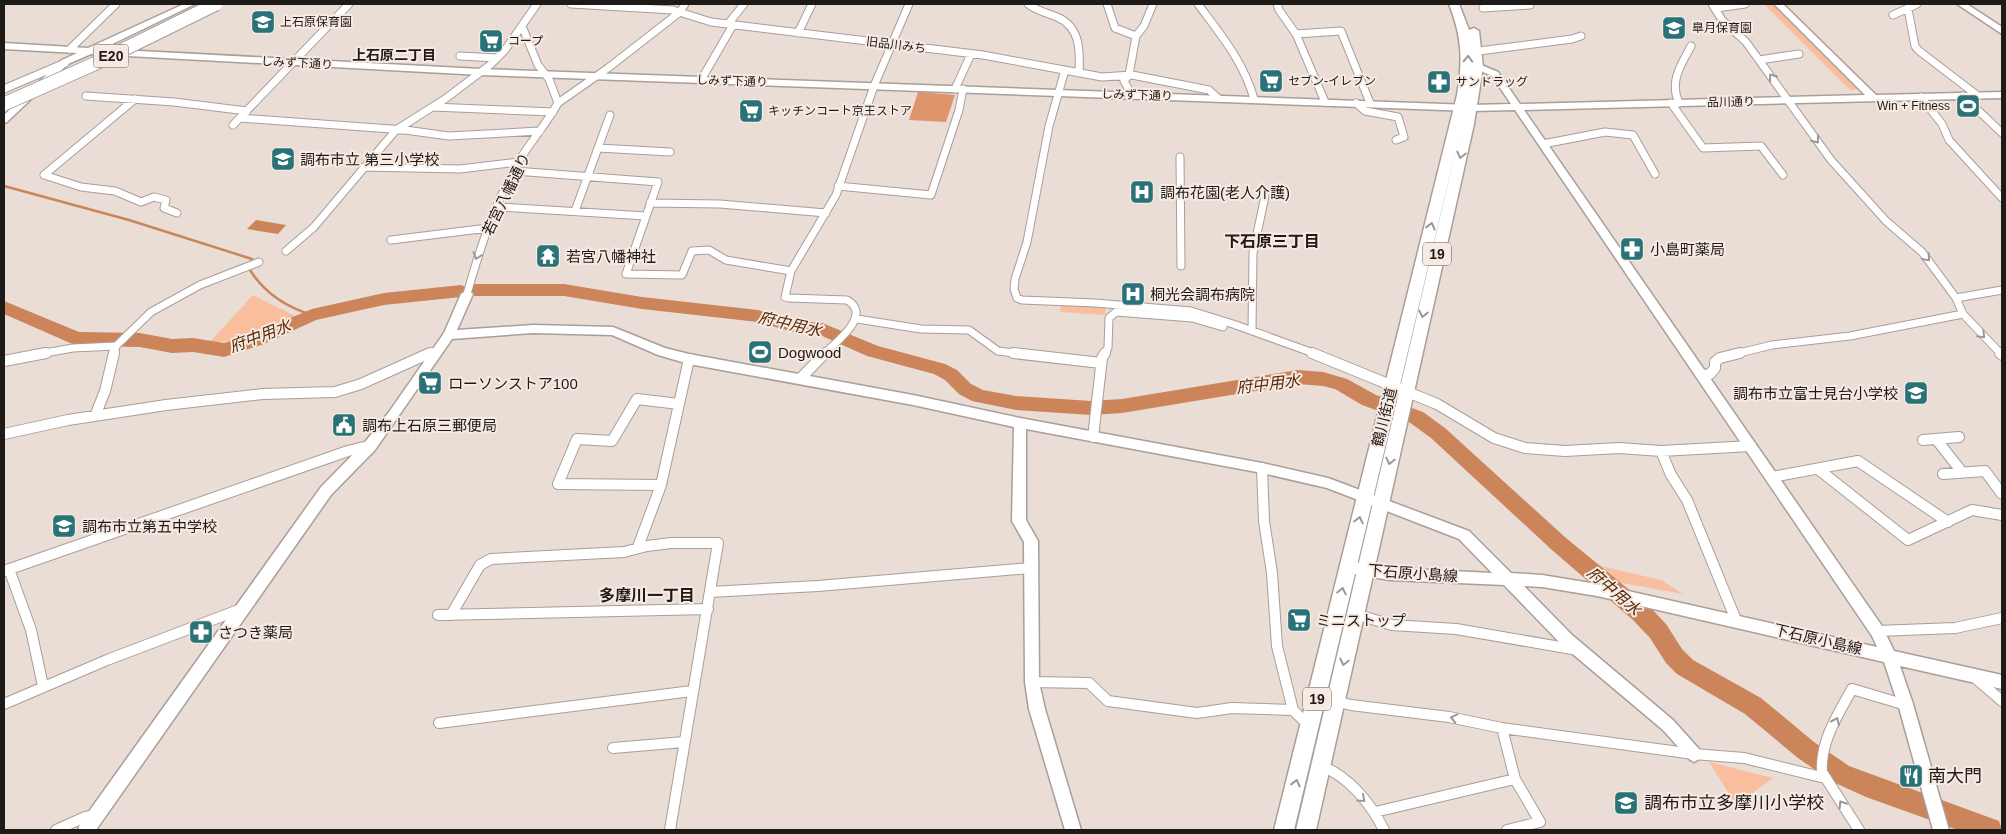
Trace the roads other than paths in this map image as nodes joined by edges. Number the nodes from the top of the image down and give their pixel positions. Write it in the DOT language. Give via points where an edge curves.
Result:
graph roads {
  1 [pos="116,4"];
  2 [pos="191,4"];
  3 [pos="200,4"];
  4 [pos="216,4"];
  5 [pos="349,4"];
  6 [pos="537,4"];
  7 [pos="571,4"];
  8 [pos="589,4"];
  9 [pos="685,4"];
  10 [pos="744,4"];
  11 [pos="812,4"];
  12 [pos="909,4"];
  13 [pos="1028,4"];
  14 [pos="1107,4"];
  15 [pos="1153,4"];
  16 [pos="1198,4"];
  17 [pos="1277,4"];
  18 [pos="1454,4"];
  19 [pos="1464,4"];
  20 [pos="1744,4"];
  21 [pos="1778,4"];
  22 [pos="1917,4"];
  23 [pos="1961,4"];
  24 [pos="638,6"];
  25 [pos="1714,6"];
  26 [pos="1531,7"];
  27 [pos="1483,8"];
  28 [pos="1908,8"];
  29 [pos="680,12"];
  30 [pos="1893,15"];
  31 [pos="731,24"];
  32 [pos="522,26"];
  33 [pos="2002,31"];
  34 [pos="798,33"];
  35 [pos="1296,34"];
  36 [pos="1136,36"];
  37 [pos="1581,36"];
  38 [pos="893,45"];
  39 [pos="4,46"];
  40 [pos="1691,46"];
  41 [pos="70,49"];
  42 [pos="1479,51"];
  43 [pos="91,52"];
  44 [pos="971,54"];
  45 [pos="1799,54"];
  46 [pos="460,56"];
  47 [pos="497,58"];
  48 [pos="1759,60"];
  49 [pos="65,62"];
  50 [pos="293,62"];
  51 [pos="1479,67"];
  52 [pos="1065,70"];
  53 [pos="481,72"];
  54 [pos="1079,72"];
  55 [pos="544,74"];
  56 [pos="1128,75"];
  57 [pos="596,76"];
  58 [pos="701,80"];
  59 [pos="874,86"];
  60 [pos="4,89"];
  61 [pos="959,89"];
  62 [pos="1057,92"];
  63 [pos="1132,95"];
  64 [pos="2002,95"];
  65 [pos="4,96"];
  66 [pos="86,96"];
  67 [pos="1963,96"];
  68 [pos="1978,96"];
  69 [pos="1921,97"];
  70 [pos="1218,98"];
  71 [pos="1873,98"];
  72 [pos="135,99"];
  73 [pos="1254,99"];
  74 [pos="1788,100"];
  75 [pos="1325,102"];
  76 [pos="558,103"];
  77 [pos="1356,103"];
  78 [pos="1370,103"];
  79 [pos="1675,103"];
  80 [pos="4,104"];
  81 [pos="1518,107"];
  82 [pos="432,108"];
  83 [pos="1466,108"];
  84 [pos="247,111"];
  85 [pos="554,112"];
  86 [pos="610,115"];
  87 [pos="240,118"];
  88 [pos="4,120"];
  89 [pos="233,125"];
  90 [pos="396,130"];
  91 [pos="540,131"];
  92 [pos="2002,132"];
  93 [pos="1396,140"];
  94 [pos="1543,144"];
  95 [pos="598,148"];
  96 [pos="670,152"];
  97 [pos="1180,157"];
  98 [pos="519,162"];
  99 [pos="364,167"];
  100 [pos="515,172"];
  101 [pos="1655,174"];
  102 [pos="1783,175"];
  103 [pos="587,177"];
  104 [pos="838,186"];
  105 [pos="1265,196"];
  106 [pos="2002,198"];
  107 [pos="650,204"];
  108 [pos="498,207"];
  109 [pos="575,211"];
  110 [pos="177,213"];
  111 [pos="826,213"];
  112 [pos="646,216"];
  113 [pos="488,228"];
  114 [pos="391,240"];
  115 [pos="286,251"];
  116 [pos="259,262"];
  117 [pos="1180,266"];
  118 [pos="791,271"];
  119 [pos="2002,290"];
  120 [pos="467,294"];
  121 [pos="1956,298"];
  122 [pos="1962,314"];
  123 [pos="857,319"];
  124 [pos="1252,331"];
  125 [pos="449,335"];
  126 [pos="116,346"];
  127 [pos="437,351"];
  128 [pos="2002,355"];
  129 [pos="690,359"];
  130 [pos="4,361"];
  131 [pos="1101,363"];
  132 [pos="1702,375"];
  133 [pos="800,379"];
  134 [pos="1391,389"];
  135 [pos="1404,402"];
  136 [pos="679,404"];
  137 [pos="95,416"];
  138 [pos="1020,423"];
  139 [pos="4,434"];
  140 [pos="1093,437"];
  141 [pos="1959,437"];
  142 [pos="1936,439"];
  143 [pos="1922,440"];
  144 [pos="370,446"];
  145 [pos="1751,446"];
  146 [pos="1661,450"];
  147 [pos="1262,468"];
  148 [pos="1818,469"];
  149 [pos="1962,472"];
  150 [pos="1944,474"];
  151 [pos="1772,478"];
  152 [pos="661,485"];
  153 [pos="2002,494"];
  154 [pos="1365,496"];
  155 [pos="1381,502"];
  156 [pos="2002,515"];
  157 [pos="1948,522"];
  158 [pos="638,547"];
  159 [pos="1030,568"];
  160 [pos="1357,569"];
  161 [pos="6,570"];
  162 [pos="1508,579"];
  163 [pos="710,592"];
  164 [pos="244,608"];
  165 [pos="708,609"];
  166 [pos="1355,614"];
  167 [pos="438,615"];
  168 [pos="451,615"];
  169 [pos="2002,618"];
  170 [pos="1736,620"];
  171 [pos="1877,631"];
  172 [pos="1578,650"];
  173 [pos="1890,656"];
  174 [pos="1972,675"];
  175 [pos="1032,682"];
  176 [pos="2002,682"];
  177 [pos="43,686"];
  178 [pos="692,691"];
  179 [pos="1335,701"];
  180 [pos="2002,701"];
  181 [pos="4,704"];
  182 [pos="1906,705"];
  183 [pos="1294,710"];
  184 [pos="439,723"];
  185 [pos="1310,727"];
  186 [pos="1502,728"];
  187 [pos="684,742"];
  188 [pos="613,748"];
  189 [pos="1694,754"];
  190 [pos="1822,754"];
  191 [pos="1320,766"];
  192 [pos="1825,778"];
  193 [pos="1515,779"];
  194 [pos="1375,812"];
  195 [pos="97,814"];
  196 [pos="1940,826"];
  197 [pos="56,830"];
  198 [pos="86,830"];
  199 [pos="670,830"];
  200 [pos="1073,830"];
  201 [pos="1284,830"];
  202 [pos="1306,830"];
  203 [pos="1384,830"];
  204 [pos="1507,830"];
  205 [pos="1859,830"];
  1 -- 41 [label="street"];
  2 -- 43 [label="street"];
  3 -- 65 [label="highway, E20"];
  4 -- 80 [label="highway, E20, bridge"];
  5 -- 50 [label="street"];
  6 -- 32 [label="street"];
  7 -- 8 [label="street, 旧品川みち"];
  8 -- 24 [label="street, 旧品川みち"];
  9 -- 29 [label="street"];
  10 -- 31 [label="street"];
  11 -- 34 [label="street"];
  12 -- 38 [label="street"];
  13 -- 54 [label="street" via="1062,19 1073,28 1081,47"];
  14 -- 36 [label="street" via="1115,28"];
  15 -- 36 [label="street"];
  16 -- 73 [label="street" via="1238,58 1251,83"];
  17 -- 35 [label="street"];
  83 -- 18 [label="main road, 鶴川街道 / 19, one-way" via="1468,55 1463,25"];
  19 -- 42 [label="main road, 鶴川街道 / 19"];
  20 -- 25 [label="street"];
  21 -- 71 [label="street"];
  22 -- 28 [label="street"];
  23 -- 33 [label="street"];
  24 -- 29 [label="street, 旧品川みち"];
  25 -- 48 [label="street" via="1722,20 1746,42"];
  26 -- 27 [label="street"];
  28 -- 30 [label="street"];
  28 -- 68 [label="street" via="1918,50"];
  29 -- 31 [label="street, 旧品川みち"];
  29 -- 57 [label="street"];
  31 -- 34 [label="street, 旧品川みち"];
  31 -- 58 [label="street"];
  32 -- 47 [label="street"];
  32 -- 55 [label="street"];
  34 -- 38 [label="street, 旧品川みち"];
  35 -- 75 [label="street"];
  35 -- 78 [label="street" via="1341,31"];
  36 -- 56 [label="street"];
  37 -- 42 [label="street"];
  38 -- 44 [label="street, 旧品川みち"];
  38 -- 59 [label="street"];
  39 -- 41 [label="street, しみず下通り"];
  40 -- 79 [label="street" via="1673,80"];
  41 -- 43 [label="street, しみず下通り"];
  42 -- 51 [label="main road, 鶴川街道 / 19"];
  43 -- 49 [label="street"];
  43 -- 50 [label="street, しみず下通り"];
  44 -- 52 [label="street, 旧品川みち"];
  44 -- 61 [label="street"];
  45 -- 48 [label="street"];
  46 -- 47 [label="street"];
  47 -- 53 [label="street"];
  74 -- 48 [label="street, one-way"];
  49 -- 60 [label="street"];
  49 -- 88 [label="street"];
  50 -- 53 [label="street, しみず下通り"];
  50 -- 84 [label="street"];
  51 -- 81 [label="street" via="1495,74"];
  51 -- 83 [label="main road, 鶴川街道 / 19"];
  52 -- 54 [label="street, 旧品川みち"];
  52 -- 62 [label="street"];
  53 -- 55 [label="street, しみず下通り"];
  53 -- 82 [label="street"];
  54 -- 56 [label="street, 旧品川みち" via="1102,77"];
  55 -- 57 [label="street, しみず下通り"];
  55 -- 76 [label="street" via="549,78"];
  56 -- 63 [label="street" via="1124,81"];
  56 -- 70 [label="street, 旧品川みち" via="1209,90"];
  57 -- 58 [label="street, しみず下通り"];
  57 -- 76 [label="street"];
  58 -- 59 [label="street, しみず下通り"];
  59 -- 61 [label="street, しみず下通り"];
  59 -- 104 [label="street"];
  61 -- 62 [label="street, しみず下通り"];
  61 -- 104 [label="street" via="959,110 931,195"];
  62 -- 63 [label="street, しみず下通り"];
  62 -- 124 [label="street" via="1033,213 1015,279 1017,298 1191,311"];
  63 -- 70 [label="street, しみず下通り"];
  64 -- 68 [label="street, 品川通り"];
  66 -- 72 [label="street"];
  67 -- 68 [label="street, 品川通り"];
  67 -- 69 [label="street, 品川通り"];
  67 -- 92 [label="street"];
  69 -- 71 [label="street, 品川通り"];
  69 -- 106 [label="street" via="1942,124 1949,140"];
  70 -- 73 [label="street, しみず下通り"];
  71 -- 74 [label="street, 品川通り"];
  72 -- 84 [label="street"];
  72 -- 110 [label="street" via="44,176 82,187 115,191 141,202 154,197 166,200 164,208"];
  73 -- 75 [label="street, しみず下通り"];
  74 -- 79 [label="street, 品川通り"];
  74 -- 121 [label="street, one-way" via="1832,160 1886,222 1922,252"];
  75 -- 77 [label="street, しみず下通り"];
  76 -- 85 [label="street, 若宮八幡通り"];
  77 -- 78 [label="street, しみず下通り"];
  77 -- 93 [label="street" via="1365,111 1398,117 1404,137"];
  78 -- 83 [label="street, しみず下通り"];
  79 -- 81 [label="street, 品川通り"];
  79 -- 102 [label="street" via="1703,148 1762,146"];
  81 -- 83 [label="street, 品川通り"];
  81 -- 94 [label="street"];
  82 -- 85 [label="street"];
  82 -- 90 [label="street"];
  134 -- 83 [label="main road, 鶴川街道 / 19, one-way"];
  83 -- 135 [label="main road, 鶴川街道 / 19, one-way"];
  84 -- 87 [label="street"];
  85 -- 91 [label="street, 若宮八幡通り"];
  86 -- 95 [label="street"];
  87 -- 89 [label="street"];
  87 -- 90 [label="street"];
  90 -- 91 [label="street" via="449,136"];
  90 -- 99 [label="street"];
  91 -- 98 [label="street, 若宮八幡通り"];
  94 -- 101 [label="street" via="1605,132 1634,135"];
  94 -- 132 [label="street"];
  95 -- 96 [label="street"];
  95 -- 103 [label="street"];
  97 -- 117 [label="street"];
  98 -- 99 [label="street" via="460,170"];
  98 -- 100 [label="street, 若宮八幡通り"];
  99 -- 115 [label="street" via="314,228"];
  100 -- 103 [label="street"];
  100 -- 108 [label="street, 若宮八幡通り"];
  103 -- 107 [label="street" via="658,182"];
  103 -- 109 [label="street"];
  104 -- 111 [label="street"];
  105 -- 124 [label="street" via="1253,253"];
  107 -- 111 [label="street" via="720,204"];
  107 -- 112 [label="street"];
  108 -- 109 [label="street"];
  108 -- 113 [label="street, 若宮八幡通り"];
  109 -- 112 [label="street"];
  111 -- 118 [label="street"];
  112 -- 118 [label="street" via="626,274 682,275 692,251 703,250 726,260"];
  113 -- 114 [label="street"];
  113 -- 120 [label="street, 若宮八幡通り, one-way"];
  116 -- 126 [label="street" via="200,285 151,312"];
  118 -- 123 [label="street" via="785,296 806,300 847,300 856,308"];
  119 -- 121 [label="street"];
  120 -- 125 [label="street"];
  121 -- 122 [label="street"];
  122 -- 128 [label="street, one-way"];
  122 -- 132 [label="street" via="1850,336 1768,346 1720,358 1710,374"];
  123 -- 131 [label="street" via="921,329 969,330 998,351"];
  123 -- 133 [label="street"];
  124 -- 131 [label="street" via="1230,329 1192,318 1116,312 1109,318 1108,348"];
  124 -- 134 [label="street" via="1323,357"];
  125 -- 127 [label="street"];
  125 -- 129 [label="street" via="569,328 613,331 662,352"];
  126 -- 130 [label="street" via="73,348"];
  126 -- 137 [label="street" via="105,392"];
  127 -- 137 [label="street" via="337,391 264,394"];
  127 -- 144 [label="street"];
  129 -- 133 [label="street"];
  129 -- 136 [label="street"];
  131 -- 140 [label="street"];
  132 -- 145 [label="street"];
  133 -- 138 [label="street"];
  134 -- 135 [label="street"];
  134 -- 154 [label="main road, 鶴川街道 / 19"];
  135 -- 146 [label="street" via="1437,404 1494,438 1525,448"];
  135 -- 155 [label="main road, 鶴川街道 / 19, one-way"];
  136 -- 152 [label="street"];
  136 -- 152 [label="street" via="637,399 612,441 577,440 558,484"];
  137 -- 139 [label="street"];
  138 -- 140 [label="street"];
  138 -- 159 [label="street" via="1019,521 1031,541"];
  140 -- 147 [label="street"];
  141 -- 142 [label="street"];
  142 -- 143 [label="street"];
  142 -- 149 [label="street"];
  144 -- 161 [label="street"];
  144 -- 164 [label="street" via="326,491"];
  145 -- 146 [label="street"];
  145 -- 151 [label="street"];
  146 -- 170 [label="street" via="1671,475 1687,500"];
  147 -- 154 [label="street" via="1328,483"];
  147 -- 183 [label="street" via="1277,646"];
  148 -- 151 [label="street"];
  148 -- 157 [label="street" via="1858,461"];
  148 -- 157 [label="street" via="1908,540"];
  149 -- 150 [label="street"];
  149 -- 153 [label="street" via="1985,471"];
  151 -- 171 [label="street"];
  152 -- 158 [label="street"];
  154 -- 155 [label="street"];
  160 -- 154 [label="main road, 鶴川街道 / 19, one-way"];
  155 -- 160 [label="main road, 鶴川街道 / 19"];
  155 -- 162 [label="street" via="1464,535"];
  156 -- 157 [label="street" via="1972,510"];
  158 -- 163 [label="street" via="718,543"];
  158 -- 168 [label="street" via="624,552 491,559 480,565"];
  159 -- 163 [label="street"];
  159 -- 175 [label="street"];
  160 -- 162 [label="street, 下石原小島線" via="1390,574"];
  160 -- 166 [label="main road, 鶴川街道 / 19"];
  185 -- 160 [label="main road, 鶴川街道 / 19, one-way"];
  161 -- 177 [label="street" via="31,630"];
  162 -- 170 [label="street, 下石原小島線" via="1597,590"];
  162 -- 172 [label="street"];
  163 -- 165 [label="street"];
  164 -- 177 [label="street"];
  164 -- 195 [label="street"];
  165 -- 168 [label="street"];
  165 -- 178 [label="street"];
  166 -- 172 [label="street" via="1392,625 1456,629"];
  166 -- 179 [label="main road, 鶴川街道 / 19, one-way"];
  167 -- 168 [label="street"];
  169 -- 171 [label="street" via="1936,631"];
  170 -- 173 [label="street, 下石原小島線"];
  171 -- 173 [label="street"];
  172 -- 189 [label="street" via="1655,714"];
  173 -- 174 [label="street, 下石原小島線"];
  173 -- 182 [label="street"];
  174 -- 176 [label="street, 下石原小島線"];
  174 -- 180 [label="street"];
  175 -- 183 [label="street" via="1088,683 1108,700 1197,713 1232,708"];
  175 -- 200 [label="street" via="1036,709"];
  177 -- 181 [label="street"];
  178 -- 184 [label="street"];
  178 -- 187 [label="street"];
  186 -- 179 [label="street, one-way"];
  179 -- 191 [label="main road, 鶴川街道 / 19"];
  190 -- 182 [label="street, one-way" via="1852,689"];
  182 -- 196 [label="street"];
  183 -- 185 [label="street"];
  201 -- 185 [label="main road, 鶴川街道 / 19, one-way"];
  186 -- 189 [label="street"];
  186 -- 193 [label="street"];
  187 -- 188 [label="street"];
  187 -- 199 [label="street"];
  189 -- 192 [label="street" via="1744,758"];
  190 -- 192 [label="street"];
  191 -- 194 [label="street, one-way" via="1335,771"];
  191 -- 202 [label="main road, 鶴川街道 / 19"];
  205 -- 192 [label="street, one-way"];
  193 -- 194 [label="street"];
  193 -- 204 [label="street" via="1540,822"];
  194 -- 203 [label="street"];
  195 -- 197 [label="street"];
  195 -- 198 [label="street"];
}
